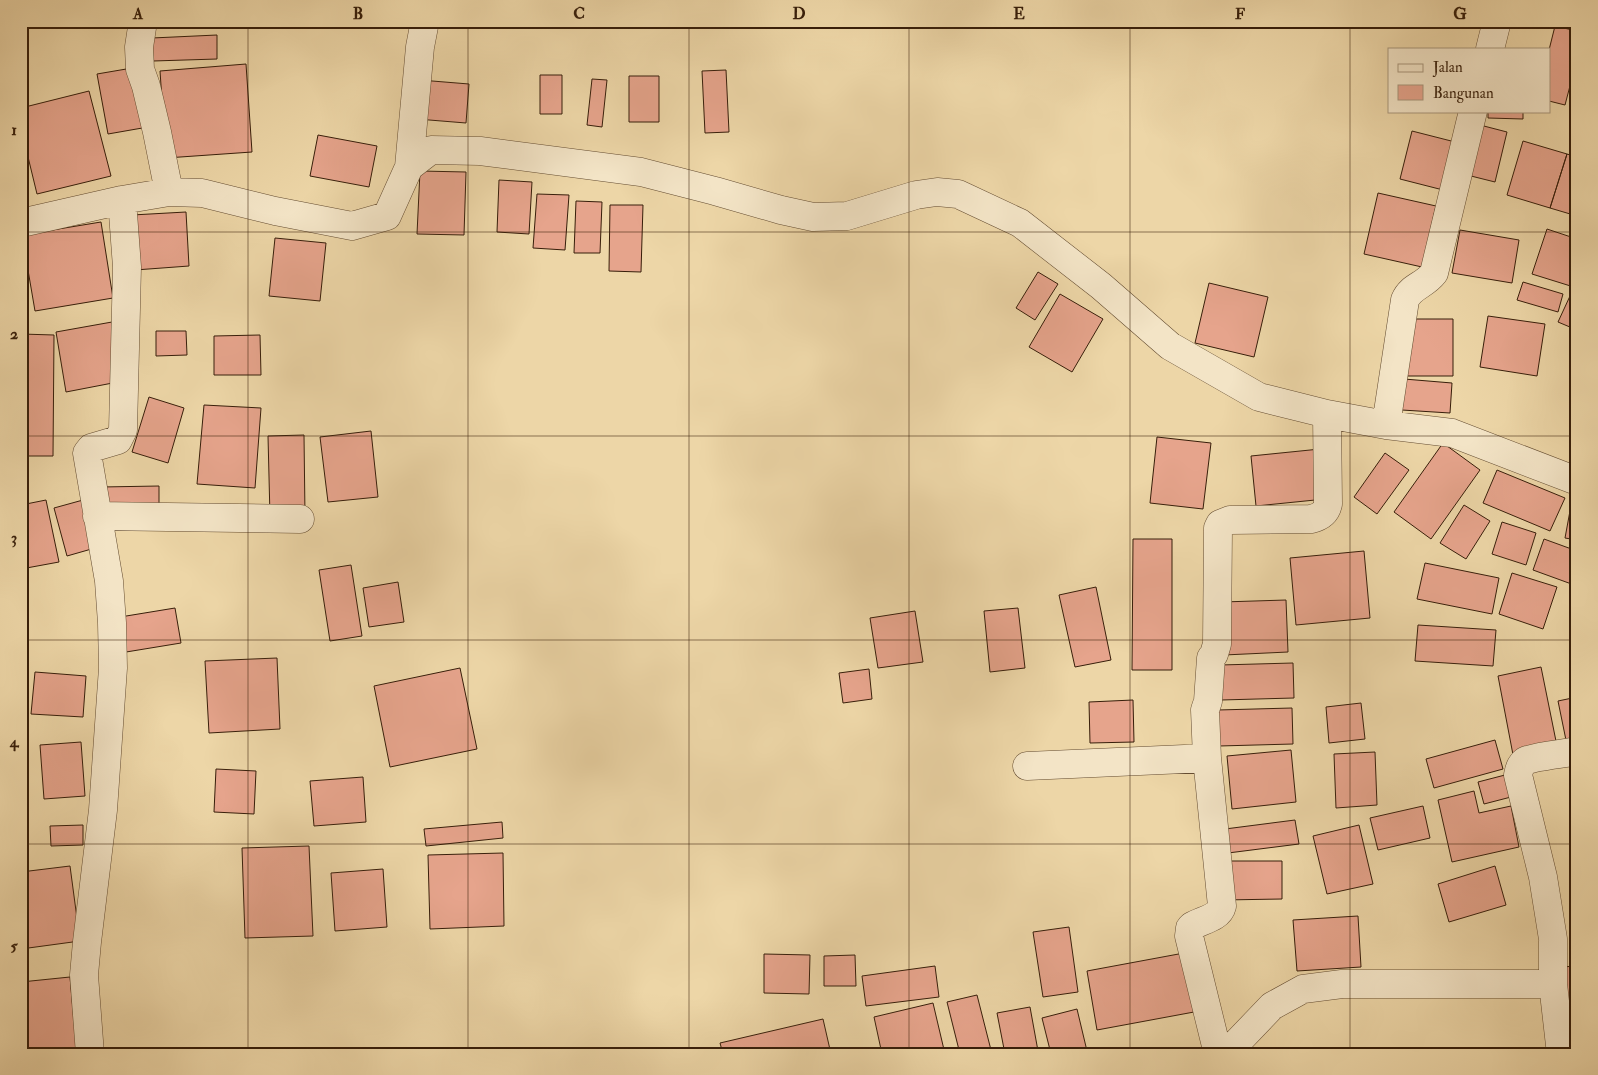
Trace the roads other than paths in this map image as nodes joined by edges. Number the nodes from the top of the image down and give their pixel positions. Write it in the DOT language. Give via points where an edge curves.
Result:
graph roads {
  1 [pos="143,21"];
  2 [pos="424,21"];
  3 [pos="1497,21"];
  4 [pos="1490,48"];
  5 [pos="1473,112"];
  6 [pos="409,167"];
  7 [pos="169,192"];
  8 [pos="122,200"];
  9 [pos="21,223"];
  10 [pos="1326,414"];
  11 [pos="1386,425"];
  12 [pos="1577,481"];
  13 [pos="97,516"];
  14 [pos="300,520"];
  15 [pos="1577,751"];
  16 [pos="1207,758"];
  17 [pos="1027,766"];
  18 [pos="1553,984"];
  19 [pos="90,1054"];
  20 [pos="1218,1054"];
  21 [pos="1226,1054"];
  22 [pos="1560,1054"];
  1 -- 7 [label="street" via="140,69 158,132"];
  2 -- 6 [label="street"];
  3 -- 4 [label="street"];
  5 -- 11 [label="street" via="1434,273 1425,284 1413,289 1406,300"];
  6 -- 7 [label="street" via="387,216 352,226 202,193"];
  6 -- 10 [label="street" via="431,150 480,151 641,172 813,217 847,216 937,192 958,194 1020,224 1101,286 1170,346 1259,397"];
  7 -- 8 [label="street"];
  8 -- 9 [label="street"];
  8 -- 13 [label="street" via="127,267 123,430 118,440 91,448 86,453"];
  10 -- 11 [label="street"];
  10 -- 16 [label="street" via="1327,510 1311,519 1230,520 1218,528 1217,644 1211,658 1206,710"];
  11 -- 12 [label="street" via="1452,433"];
  13 -- 14 [label="street"];
  13 -- 19 [label="street" via="109,581 113,668 103,810 84,975"];
  15 -- 18 [label="street" via="1531,759 1524,762 1518,775 1543,877 1553,939"];
  16 -- 17 [label="street"];
  16 -- 20 [label="street" via="1222,910 1192,926 1189,936"];
  18 -- 21 [label="street" via="1342,984 1303,990 1272,1006"];
  18 -- 22 [label="street"];
}
